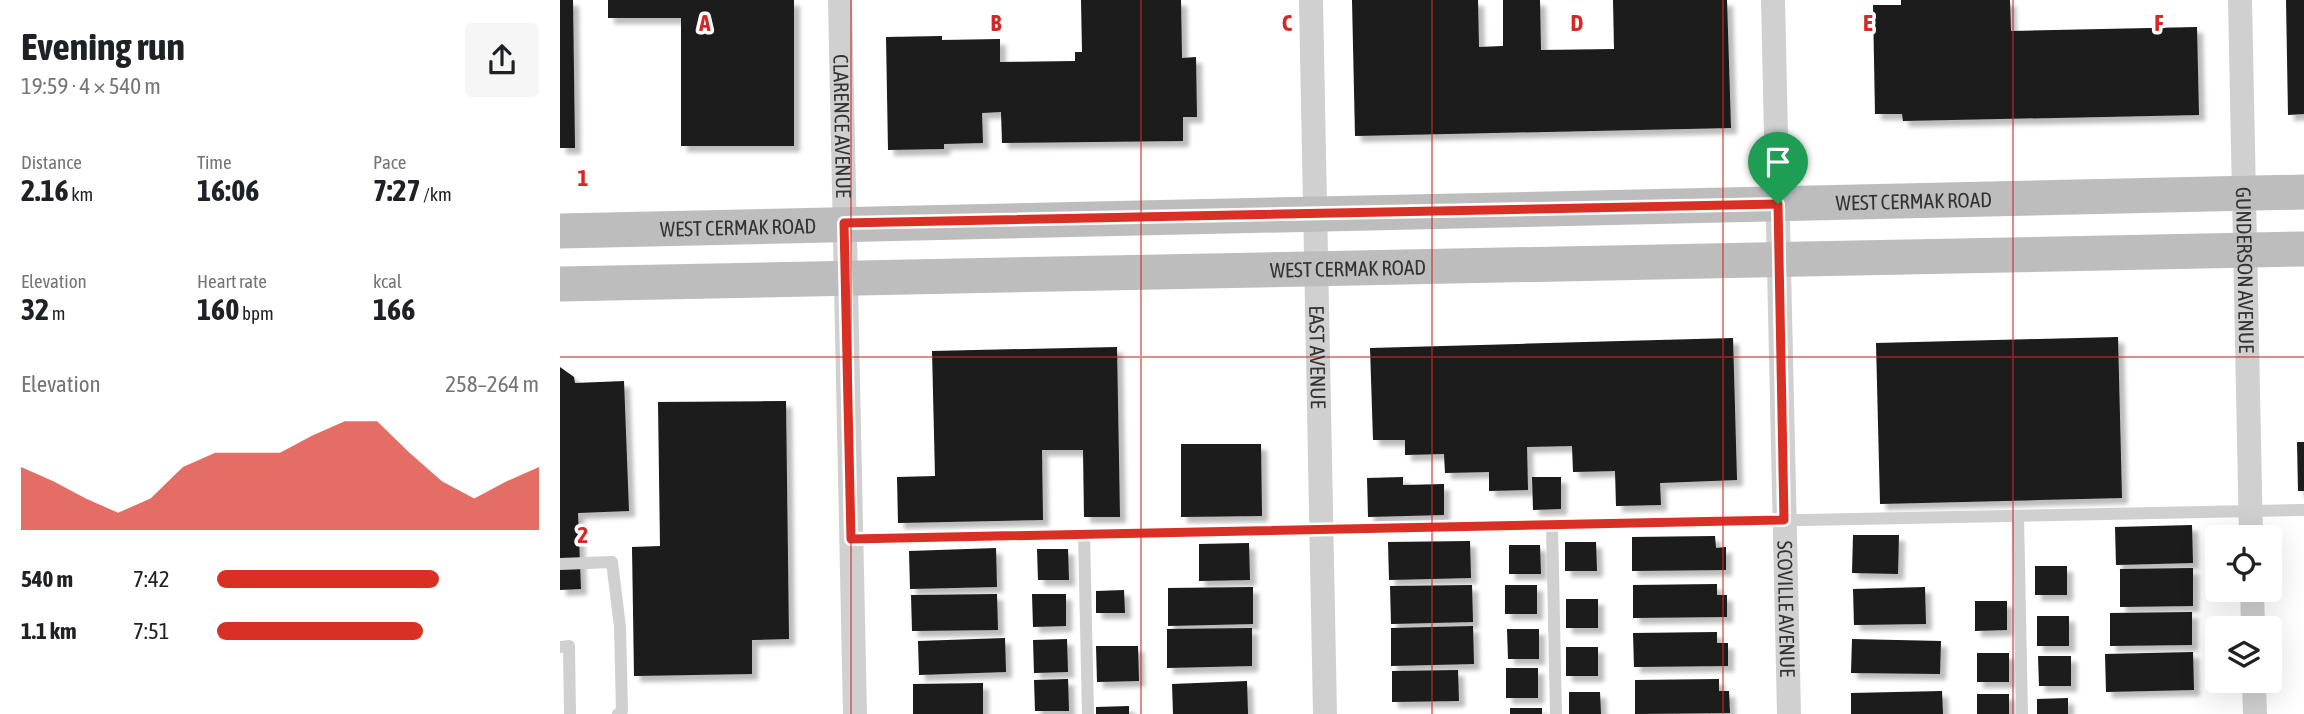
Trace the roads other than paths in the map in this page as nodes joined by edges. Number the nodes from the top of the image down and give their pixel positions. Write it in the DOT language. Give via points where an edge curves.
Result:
graph roads {
  1 [pos="840,0"];
  2 [pos="1311,0"];
  3 [pos="1773,0"];
  4 [pos="2240,0"];
  5 [pos="2304,192"];
  6 [pos="2244,194"];
  7 [pos="1778,204"];
  8 [pos="1315,212"];
  9 [pos="844,223"];
  10 [pos="560,231"];
  11 [pos="2304,249"];
  12 [pos="2245,250"];
  13 [pos="1779,260"];
  14 [pos="1316,269"];
  15 [pos="846,279"];
  16 [pos="560,284"];
  17 [pos="2304,510"];
  18 [pos="2250,511"];
  19 [pos="2018,516"];
  20 [pos="1784,520"];
  21 [pos="1552,525"];
  22 [pos="2251,525"];
  23 [pos="1321,529"];
  24 [pos="1084,534"];
  25 [pos="851,539"];
  26 [pos="560,564"];
  27 [pos="560,647"];
  28 [pos="2254,693"];
  29 [pos="570,714"];
  30 [pos="618,714"];
  31 [pos="855,714"];
  32 [pos="1088,714"];
  33 [pos="1325,714"];
  34 [pos="1556,714"];
  35 [pos="1789,714"];
  36 [pos="2022,714"];
  37 [pos="2255,714"];
  1 -- 9 [label="street, CLARENCE AVENUE"];
  2 -- 8 [label="street, EAST AVENUE"];
  3 -- 7 [label="street, SCOVILLE AVENUE"];
  4 -- 6 [label="street, GUNDERSON AVENUE"];
  5 -- 6 [label="main road, WEST CERMAK ROAD"];
  6 -- 7 [label="main road, WEST CERMAK ROAD"];
  6 -- 12 [label="street, GUNDERSON AVENUE"];
  7 -- 8 [label="main road, WEST CERMAK ROAD"];
  7 -- 13 [label="street, SCOVILLE AVENUE"];
  8 -- 9 [label="main road, WEST CERMAK ROAD"];
  8 -- 14 [label="street, EAST AVENUE"];
  9 -- 10 [label="main road, WEST CERMAK ROAD"];
  9 -- 15 [label="street, CLARENCE AVENUE"];
  11 -- 12 [label="main road, WEST CERMAK ROAD"];
  12 -- 13 [label="main road, WEST CERMAK ROAD"];
  12 -- 18 [label="street, GUNDERSON AVENUE"];
  13 -- 14 [label="main road, WEST CERMAK ROAD"];
  13 -- 20 [label="street, SCOVILLE AVENUE"];
  14 -- 15 [label="main road, WEST CERMAK ROAD"];
  14 -- 23 [label="street, EAST AVENUE"];
  15 -- 16 [label="main road, WEST CERMAK ROAD"];
  15 -- 25 [label="street, CLARENCE AVENUE"];
  17 -- 18 [label="lane"];
  18 -- 19 [label="lane"];
  18 -- 22 [label="street, GUNDERSON AVENUE"];
  19 -- 20 [label="lane"];
  19 -- 36 [label="lane"];
  20 -- 21 [label="lane"];
  20 -- 35 [label="street, SCOVILLE AVENUE"];
  21 -- 23 [label="lane"];
  21 -- 34 [label="lane"];
  23 -- 24 [label="lane"];
  23 -- 33 [label="street, EAST AVENUE"];
  24 -- 25 [label="lane"];
  24 -- 32 [label="lane"];
  25 -- 31 [label="street, CLARENCE AVENUE"];
  26 -- 30 [label="lane" via="612,562 621,627 622,711"];
  27 -- 29 [label="lane" via="569,646"];
  28 -- 37 [label="street"];
}
